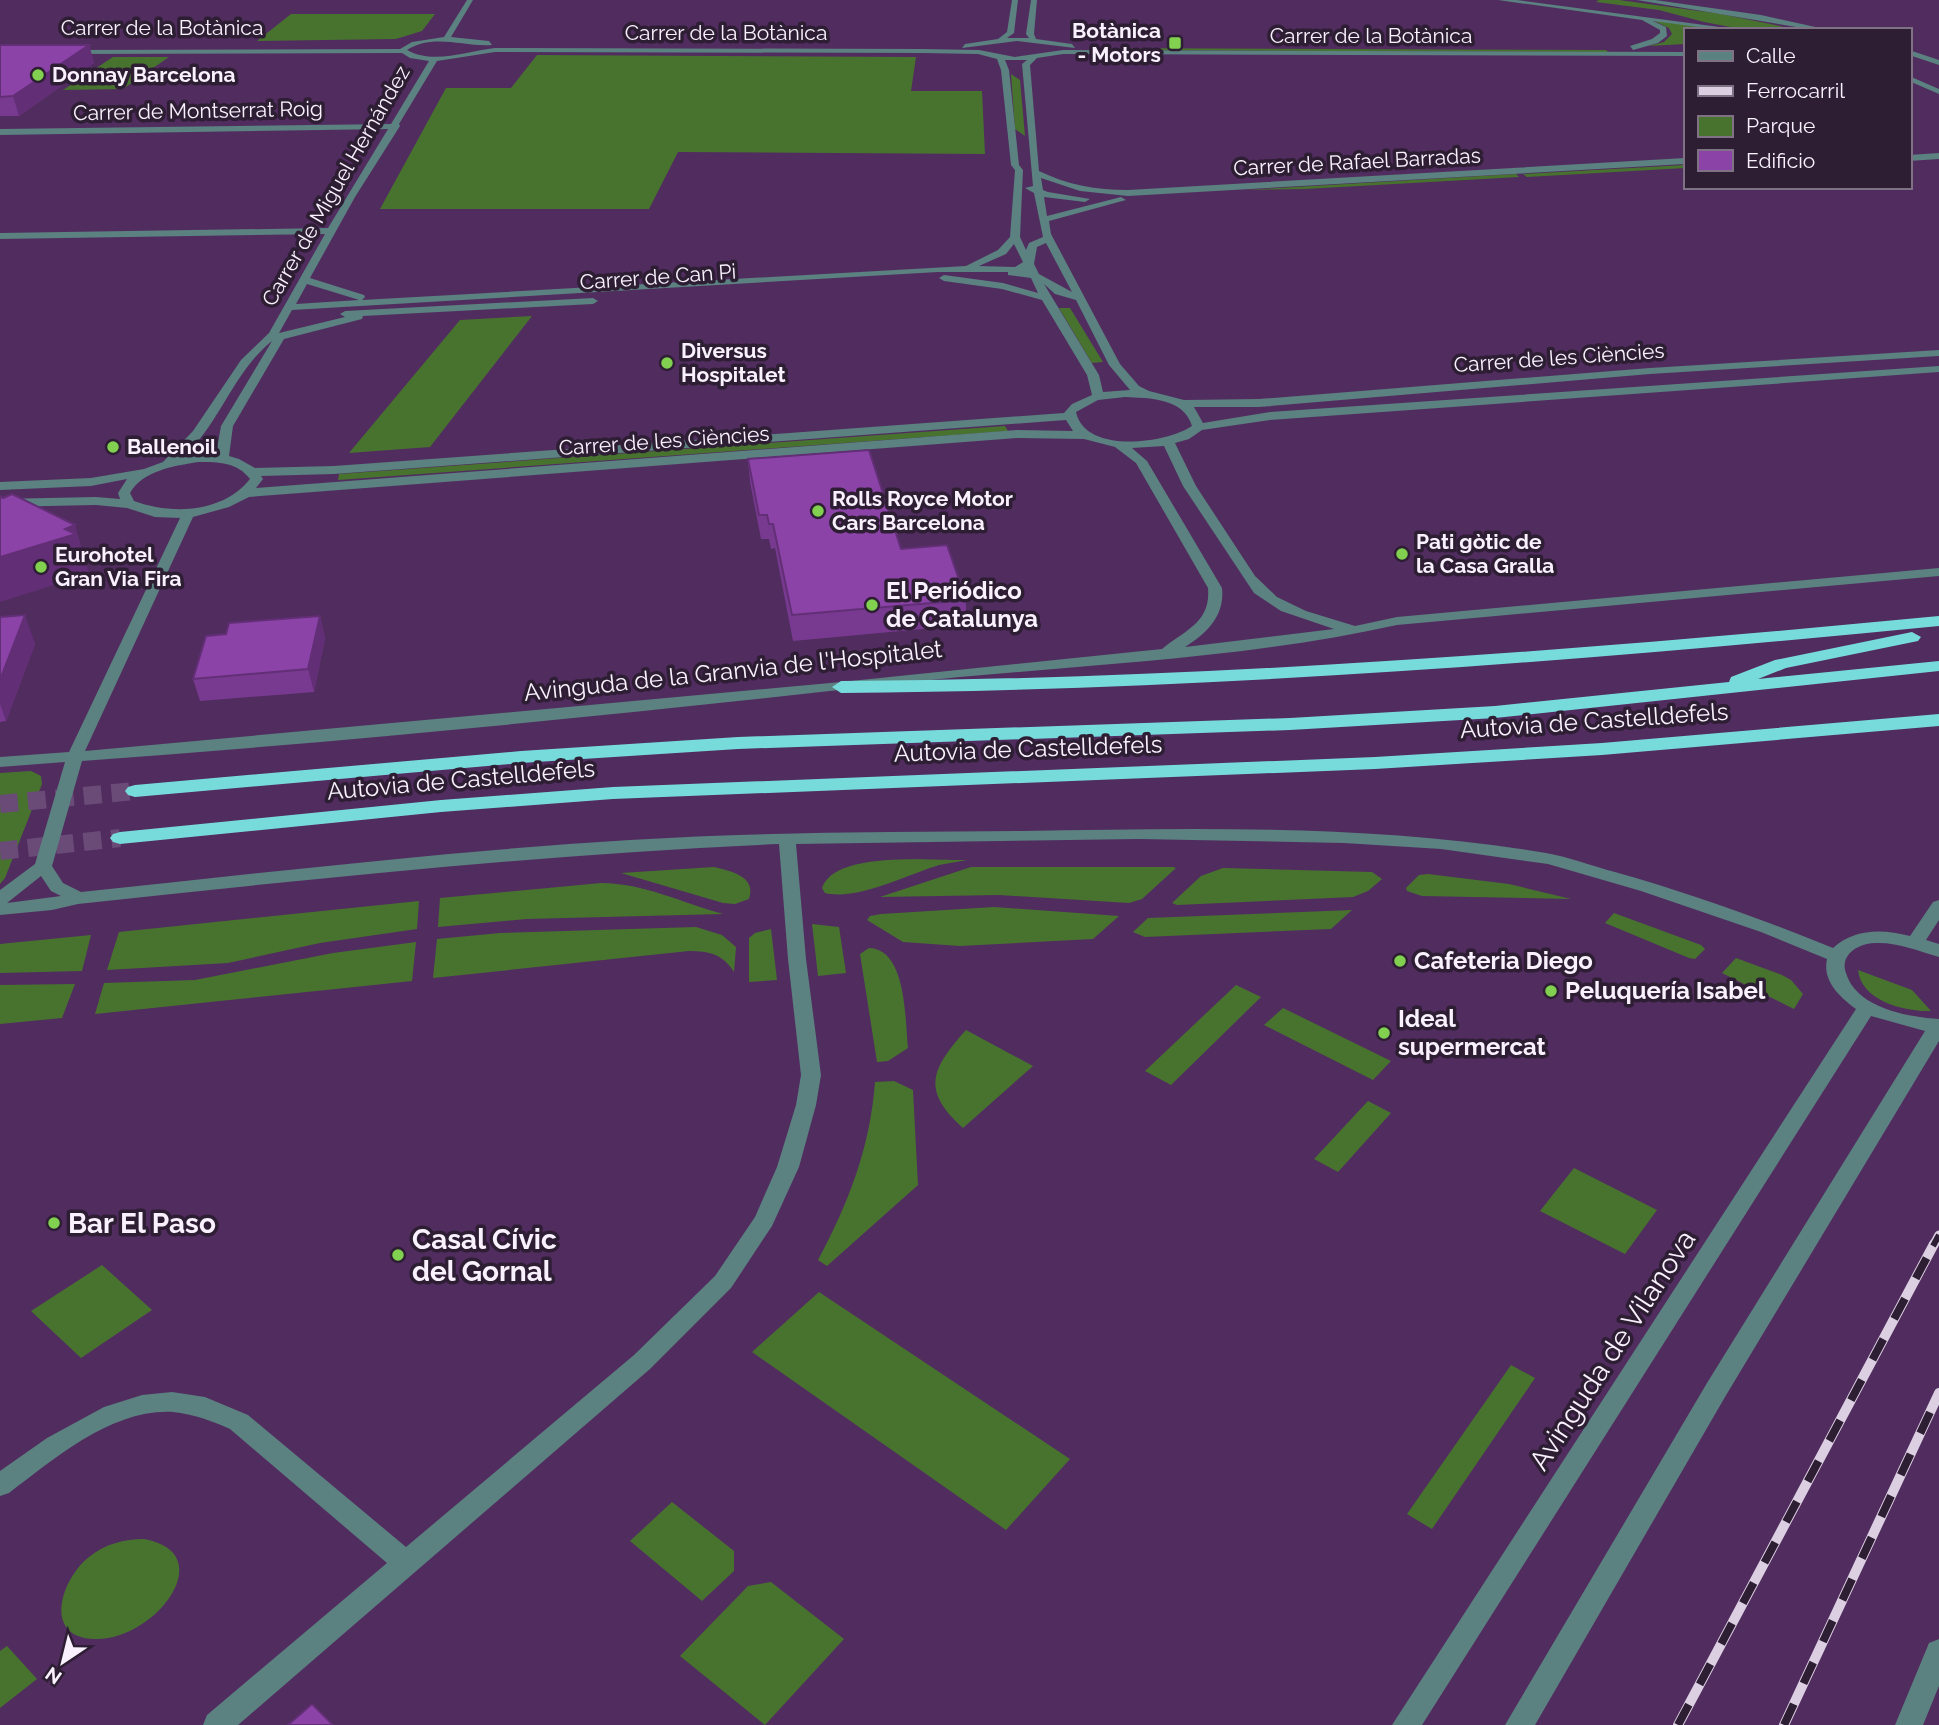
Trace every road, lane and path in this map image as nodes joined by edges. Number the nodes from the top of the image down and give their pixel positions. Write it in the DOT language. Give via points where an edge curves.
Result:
graph roads {
  1 [pos="470,0"];
  2 [pos="1015,0"];
  3 [pos="1034,0"];
  4 [pos="1501,0"];
  5 [pos="1640,0"];
  6 [pos="1632,14"];
  7 [pos="1761,17"];
  8 [pos="1726,28"];
  9 [pos="1797,28"];
  10 [pos="1816,28"];
  11 [pos="446,39"];
  12 [pos="1001,39"];
  13 [pos="1033,40"];
  14 [pos="1684,45"];
  15 [pos="475,47"];
  16 [pos="405,48"];
  17 [pos="979,48"];
  18 [pos="1633,48"];
  19 [pos="56,49"];
  20 [pos="1055,49"];
  21 [pos="1684,54"];
  22 [pos="1911,54"];
  23 [pos="435,58"];
  24 [pos="1000,58"];
  25 [pos="1033,58"];
  26 [pos="1939,62"];
  27 [pos="1911,79"];
  28 [pos="1939,92"];
  29 [pos="396,126"];
  30 [pos="0,132"];
  31 [pos="1939,148"];
  32 [pos="1911,149"];
  33 [pos="1939,156"];
  34 [pos="1911,158"];
  35 [pos="1684,162"];
  36 [pos="1019,170"];
  37 [pos="1684,170"];
  38 [pos="1035,172"];
  39 [pos="1039,193"];
  40 [pos="1112,201"];
  41 [pos="1043,220"];
  42 [pos="331,231"];
  43 [pos="0,236"];
  44 [pos="1015,237"];
  45 [pos="1048,238"];
  46 [pos="1029,263"];
  47 [pos="965,269"];
  48 [pos="1016,271"];
  49 [pos="1035,276"];
  50 [pos="944,278"];
  51 [pos="304,280"];
  52 [pos="1046,298"];
  53 [pos="1082,299"];
  54 [pos="398,300"];
  55 [pos="288,310"];
  56 [pos="374,315"];
  57 [pos="277,336"];
  58 [pos="1939,353"];
  59 [pos="1939,369"];
  60 [pos="1145,394"];
  61 [pos="1098,397"];
  62 [pos="1182,404"];
  63 [pos="1069,416"];
  64 [pos="1198,427"];
  65 [pos="1085,435"];
  66 [pos="1169,443"];
  67 [pos="1119,444"];
  68 [pos="222,459"];
  69 [pos="168,464"];
  70 [pos="152,469"];
  71 [pos="254,472"];
  72 [pos="0,486"];
  73 [pos="246,493"];
  74 [pos="0,503"];
  75 [pos="129,504"];
  76 [pos="187,514"];
  77 [pos="1939,572"];
  78 [pos="1939,621"];
  79 [pos="1356,630"];
  80 [pos="1939,633"];
  81 [pos="1164,653"];
  82 [pos="1939,666"];
  83 [pos="841,687"];
  84 [pos="1712,691"];
  85 [pos="1939,720"];
  86 [pos="75,756"];
  87 [pos="0,761"];
  88 [pos="135,791"];
  89 [pos="120,838"];
  90 [pos="787,839"];
  91 [pos="43,866"];
  92 [pos="78,898"];
  93 [pos="0,899"];
  94 [pos="1939,906"];
  95 [pos="0,909"];
  96 [pos="1915,943"];
  97 [pos="1939,951"];
  98 [pos="1836,956"];
  99 [pos="1867,1007"];
  100 [pos="1939,1026"];
  101 [pos="0,1485"];
  102 [pos="406,1563"];
  103 [pos="1939,1652"];
  104 [pos="217,1725"];
  105 [pos="1406,1725"];
  106 [pos="1519,1725"];
  107 [pos="1909,1725"];
  1 -- 11 [label="street"];
  2 -- 12 [label="street" via="1010,33"];
  3 -- 13 [label="street"];
  4 -- 6 [label="street"];
  5 -- 7 [label="street"];
  6 -- 8 [label="street"];
  6 -- 18 [label="street, Carrer de la Botànica" via="1665,32 1660,39"];
  7 -- 9 [label="street"];
  7 -- 10 [label="street"];
  11 -- 15 [label="street"];
  11 -- 16 [label="street"];
  12 -- 13 [label="street"];
  12 -- 17 [label="street"];
  13 -- 20 [label="street"];
  14 -- 18 [label="street, Carrer de la Botànica"];
  15 -- 17 [label="street, Carrer de la Botànica"];
  15 -- 23 [label="street"];
  16 -- 19 [label="street, Carrer de la Botànica"];
  16 -- 23 [label="street" via="411,56"];
  17 -- 24 [label="street"];
  18 -- 20 [label="street, Carrer de la Botànica"];
  20 -- 21 [label="street, Carrer de la Botànica"];
  20 -- 25 [label="street"];
  22 -- 26 [label="street"];
  23 -- 29 [label="street, Carrer de Miguel Hernández"];
  24 -- 25 [label="street"];
  24 -- 36 [label="street"];
  25 -- 38 [label="street" via="1026,64"];
  27 -- 28 [label="street"];
  29 -- 30 [label="street, Carrer de Montserrat Roig"];
  29 -- 42 [label="street, Carrer de Miguel Hernández"];
  31 -- 32 [label="street"];
  33 -- 34 [label="street"];
  35 -- 38 [label="street, Carrer de Rafael Barradas" via="1128,193 1076,188"];
  36 -- 39 [label="street" via="1026,176 1026,186"];
  36 -- 44 [label="street"];
  37 -- 40 [label="street, Carrer de Rafael Barradas"];
  38 -- 39 [label="street"];
  39 -- 40 [label="street, Carrer de Rafael Barradas"];
  39 -- 41 [label="street"];
  40 -- 41 [label="street, Carrer de Rafael Barradas"];
  41 -- 45 [label="street"];
  42 -- 43 [label="street"];
  42 -- 51 [label="street, Carrer de Miguel Hernández"];
  44 -- 46 [label="street"];
  44 -- 47 [label="street, Carrer de Can Pi" via="1002,252"];
  45 -- 46 [label="street, Carrer de Can Pi" via="1032,245"];
  45 -- 53 [label="street"];
  46 -- 48 [label="street, Carrer de Can Pi"];
  46 -- 49 [label="street"];
  47 -- 48 [label="street, Carrer de Can Pi"];
  47 -- 54 [label="street, Carrer de Can Pi"];
  48 -- 49 [label="street, Carrer de Can Pi"];
  48 -- 50 [label="street, Carrer de Can Pi"];
  49 -- 52 [label="street"];
  49 -- 53 [label="street, Carrer de Can Pi" via="1051,282 1059,292"];
  50 -- 52 [label="street, Carrer de Can Pi" via="1003,286"];
  50 -- 56 [label="street, Carrer de Can Pi"];
  51 -- 54 [label="street, Carrer de Can Pi" via="361,298"];
  51 -- 55 [label="street, Carrer de Miguel Hernández"];
  52 -- 61 [label="street" via="1093,375"];
  53 -- 60 [label="street" via="1115,365"];
  54 -- 55 [label="street, Carrer de Can Pi"];
  55 -- 56 [label="street, Carrer de Can Pi"];
  55 -- 57 [label="street, Carrer de Miguel Hernández"];
  56 -- 57 [label="street, Carrer de Can Pi"];
  57 -- 68 [label="street, Carrer de Miguel Hernández" via="227,426"];
  57 -- 69 [label="street, Carrer de Miguel Hernández" via="257,345 204,427"];
  58 -- 62 [label="street, Carrer de les Ciències" via="1259,403"];
  59 -- 64 [label="street, Carrer de les Ciències" via="1270,416"];
  60 -- 61 [label="street"];
  60 -- 62 [label="street, Carrer de les Ciències"];
  61 -- 63 [label="street" via="1079,403"];
  62 -- 64 [label="street" via="1192,411"];
  63 -- 65 [label="street"];
  63 -- 71 [label="street, Carrer de les Ciències"];
  64 -- 66 [label="street" via="1191,435"];
  65 -- 67 [label="street, Carrer de les Ciències"];
  65 -- 73 [label="street, Carrer de les Ciències" via="1017,434"];
  66 -- 67 [label="street, Carrer de les Ciències"];
  66 -- 79 [label="street" via="1247,577 1265,597"];
  67 -- 81 [label="street" via="1141,461 1212,582 1217,599 1206,623"];
  68 -- 69 [label="street"];
  68 -- 71 [label="street"];
  69 -- 70 [label="street"];
  70 -- 72 [label="street" via="91,482"];
  70 -- 75 [label="street" via="132,480 124,493"];
  71 -- 73 [label="street" via="257,479"];
  73 -- 76 [label="street, Carrer de les Ciències"];
  74 -- 75 [label="street"];
  75 -- 76 [label="street, Carrer de les Ciències" via="155,513"];
  76 -- 86 [label="street"];
  77 -- 79 [label="street, Avinguda de la Granvia de l'Hospitalet" via="1396,621"];
  78 -- 83 [label="highway" via="1299,676"];
  79 -- 81 [label="street, Avinguda de la Granvia de l'Hospitalet"];
  80 -- 84 [label="highway" via="1781,664"];
  81 -- 83 [label="street, Avinguda de la Granvia de l'Hospitalet"];
  82 -- 84 [label="highway, Autovia de Castelldefels"];
  83 -- 86 [label="street, Avinguda de la Granvia de l'Hospitalet"];
  84 -- 88 [label="highway, Autovia de Castelldefels" via="1495,712 1318,722 738,743"];
  85 -- 89 [label="highway, Autovia de Castelldefels" via="1375,763 613,793"];
  86 -- 87 [label="street, Avinguda de la Granvia de l'Hospitalet"];
  86 -- 91 [label="street"];
  90 -- 92 [label="street" via="456,859"];
  90 -- 98 [label="street" via="1139,834 1441,844 1550,859 1659,891"];
  90 -- 102 [label="street" via="811,1075 788,1167 764,1220 723,1282 642,1362"];
  91 -- 92 [label="street" via="57,887"];
  91 -- 93 [label="street"];
  92 -- 95 [label="street"];
  94 -- 96 [label="street"];
  96 -- 97 [label="street"];
  96 -- 98 [label="street" via="1882,937 1861,940"];
  98 -- 99 [label="street" via="1839,980"];
  99 -- 100 [label="street" via="1891,1018"];
  99 -- 105 [label="street, Avinguda de Vilanova"];
  100 -- 106 [label="street" via="1716,1390"];
  101 -- 102 [label="street" via="91,1422 141,1406 192,1402 239,1422"];
  102 -- 104 [label="street"];
  103 -- 107 [label="street"];
}
